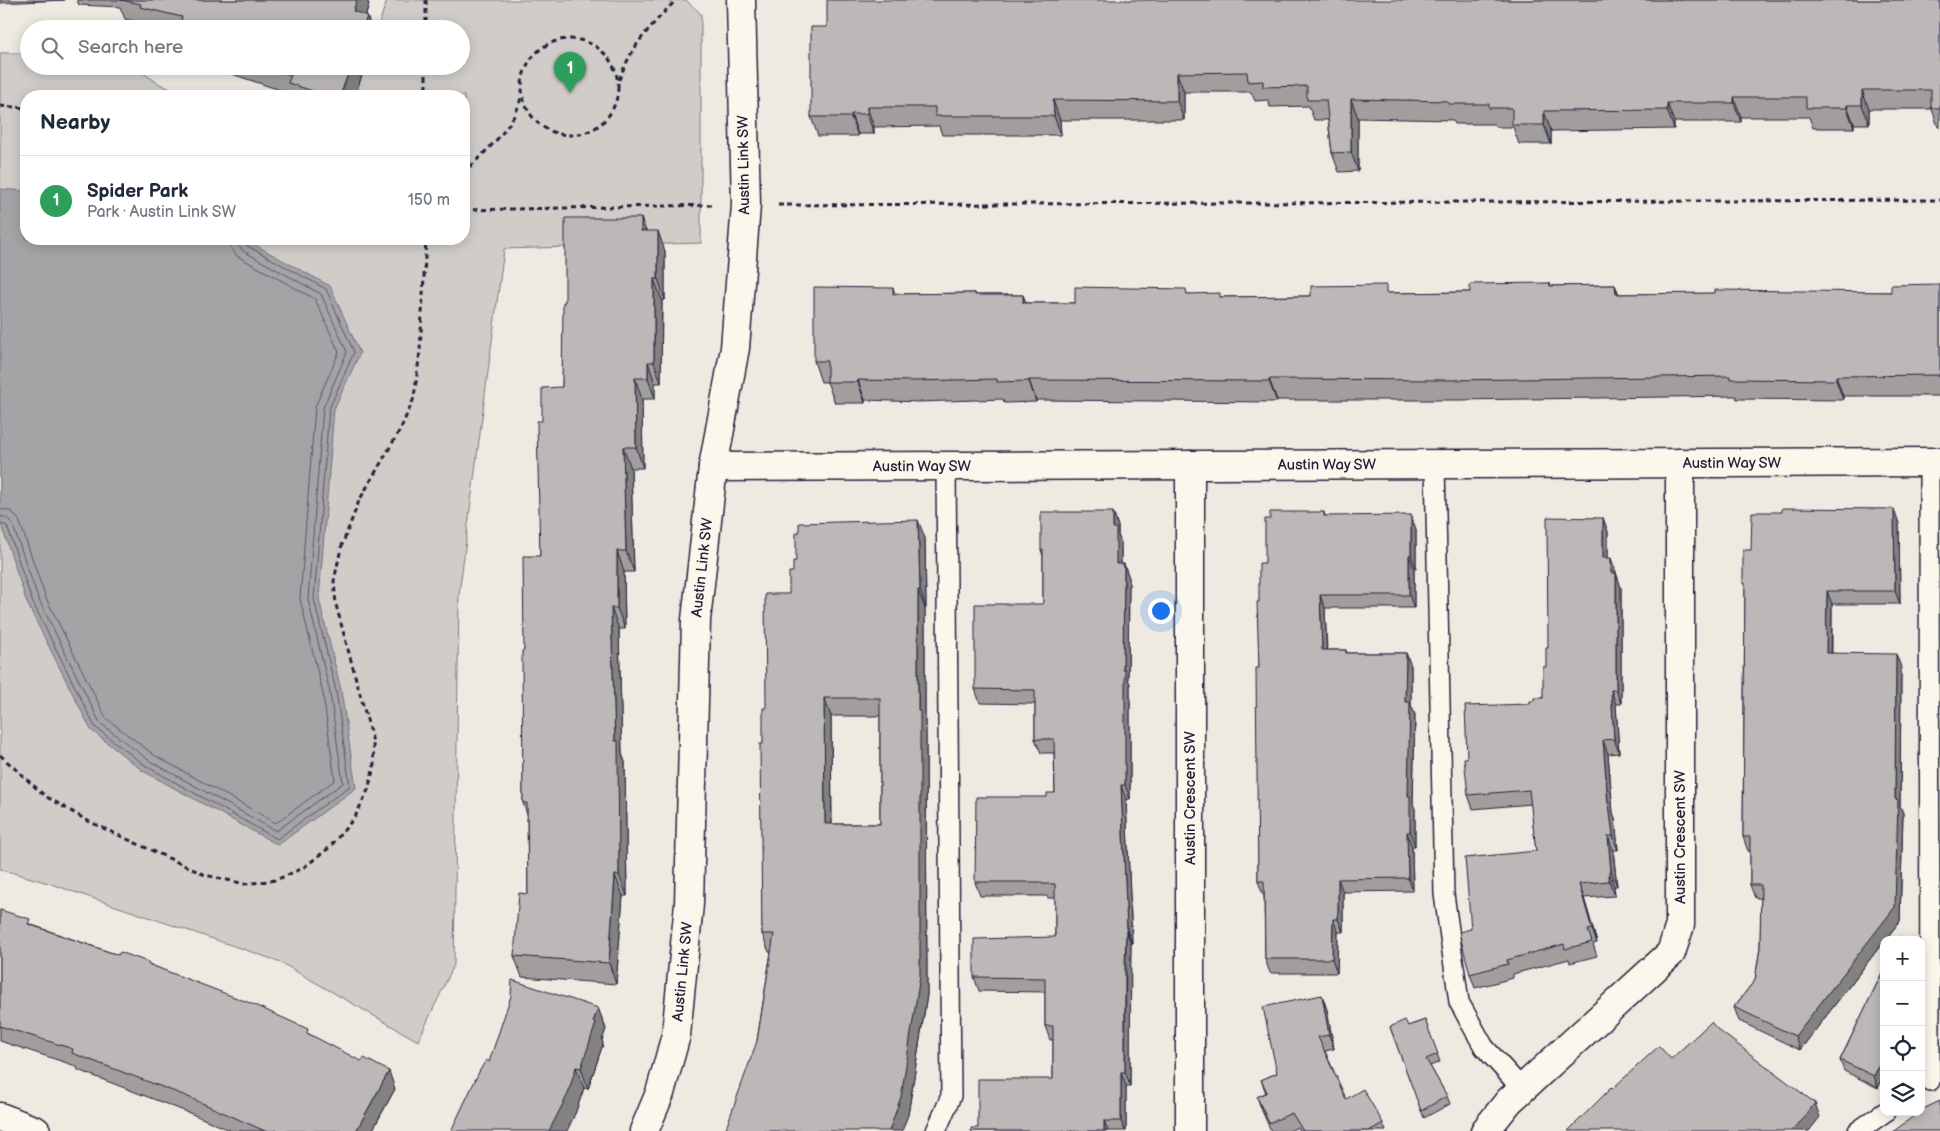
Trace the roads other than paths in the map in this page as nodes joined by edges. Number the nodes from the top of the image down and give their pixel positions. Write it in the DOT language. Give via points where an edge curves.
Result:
graph roads {
  1 [pos="741,0"];
  2 [pos="1934,462"];
  3 [pos="1680,463"];
  4 [pos="1435,464"];
  5 [pos="1190,465"];
  6 [pos="946,466"];
  7 [pos="713,467"];
  8 [pos="1930,1081"];
  9 [pos="1522,1089"];
  10 [pos="1880,1116"];
  11 [pos="1,1122"];
  12 [pos="36,1131"];
  13 [pos="644,1131"];
  14 [pos="936,1131"];
  15 [pos="1190,1131"];
  16 [pos="1485,1131"];
  17 [pos="1858,1131"];
  1 -- 7 [label="street, Austin Link SW" via="746,205 735,348"];
  2 -- 3 [label="street, Austin Way SW"];
  2 -- 8 [label="lane"];
  3 -- 4 [label="street, Austin Way SW"];
  3 -- 9 [label="street, Austin Crescent SW" via="1680,925 1671,953"];
  4 -- 5 [label="street, Austin Way SW"];
  4 -- 9 [label="lane" via="1444,894 1452,953 1459,1002 1484,1047"];
  5 -- 6 [label="street, Austin Way SW"];
  5 -- 15 [label="street, Austin Crescent SW"];
  6 -- 7 [label="street, Austin Way SW"];
  6 -- 14 [label="lane" via="951,1096"];
  7 -- 13 [label="street, Austin Link SW" via="696,620 689,904 677,1026 660,1093"];
  9 -- 16 [label="street, Austin Crescent SW"];
  10 -- 17 [label="lane"];
  11 -- 12 [label="street"];
}
